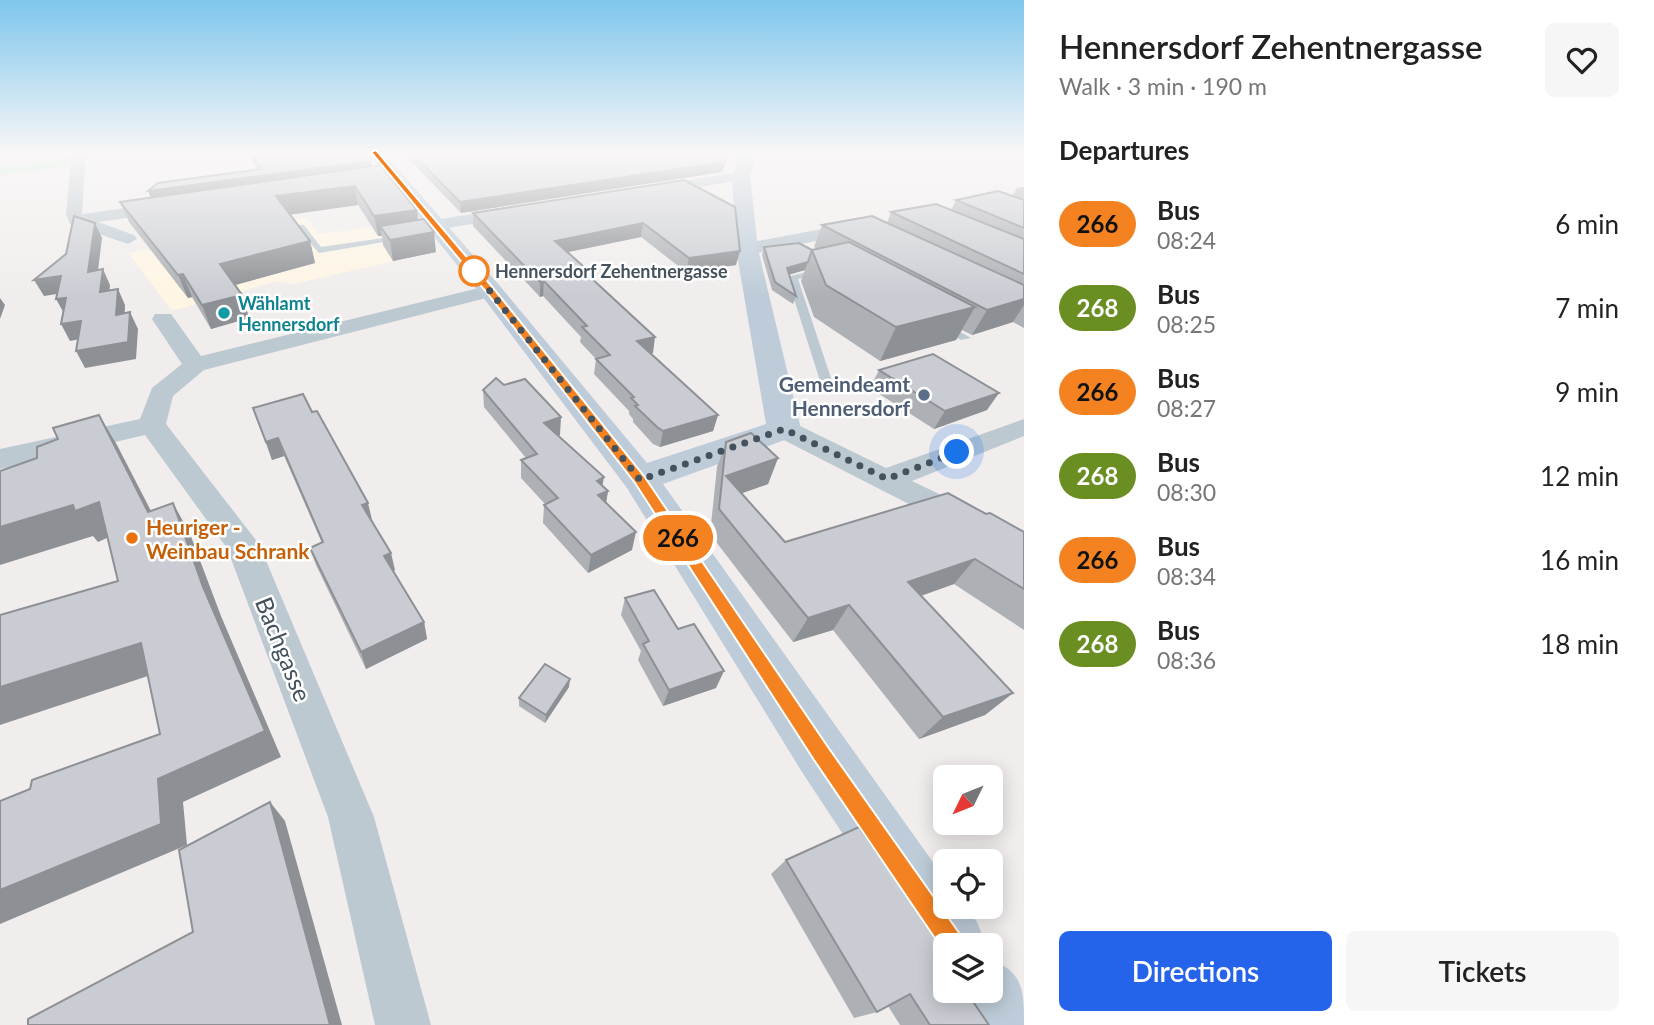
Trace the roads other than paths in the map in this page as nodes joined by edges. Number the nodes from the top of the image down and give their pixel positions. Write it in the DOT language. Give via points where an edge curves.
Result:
graph roads {
  1 [pos="75,200"];
  2 [pos="408,200"];
  3 [pos="743,200"];
  4 [pos="186,204"];
  5 [pos="528,210"];
  6 [pos="76,220"];
  7 [pos="301,227"];
  8 [pos="868,228"];
  9 [pos="436,231"];
  10 [pos="411,237"];
  11 [pos="128,239"];
  12 [pos="747,248"];
  13 [pos="826,260"];
  14 [pos="491,291"];
  15 [pos="930,319"];
  16 [pos="163,320"];
  17 [pos="965,338"];
  18 [pos="195,365"];
  19 [pos="827,384"];
  20 [pos="152,425"];
  21 [pos="1023,427"];
  22 [pos="784,429"];
  23 [pos="0,459"];
  24 [pos="887,479"];
  25 [pos="640,480"];
  26 [pos="1024,550"];
  27 [pos="946,933"];
  28 [pos="994,1003"];
  29 [pos="403,1025"];
  30 [pos="1009,1025"];
  1 -- 6 [label="street"];
  2 -- 9 [label="street"];
  3 -- 12 [label="street"];
  4 -- 6 [label="street"];
  5 -- 9 [label="street"];
  6 -- 11 [label="street"];
  7 -- 10 [label="lane" via="319,250"];
  8 -- 12 [label="street" via="796,244"];
  9 -- 14 [label="street"];
  12 -- 22 [label="street"];
  13 -- 19 [label="lane" via="838,267 792,276"];
  14 -- 18 [label="street"];
  14 -- 25 [label="street"];
  15 -- 17 [label="lane"];
  16 -- 18 [label="street"];
  18 -- 20 [label="street" via="161,393"];
  20 -- 23 [label="street"];
  20 -- 29 [label="street, Bachgasse" via="242,544 351,817"];
  21 -- 24 [label="street"];
  22 -- 24 [label="street"];
  22 -- 25 [label="street"];
  24 -- 26 [label="street"];
  25 -- 27 [label="street"];
  28 -- 30 [label="street"];
}
